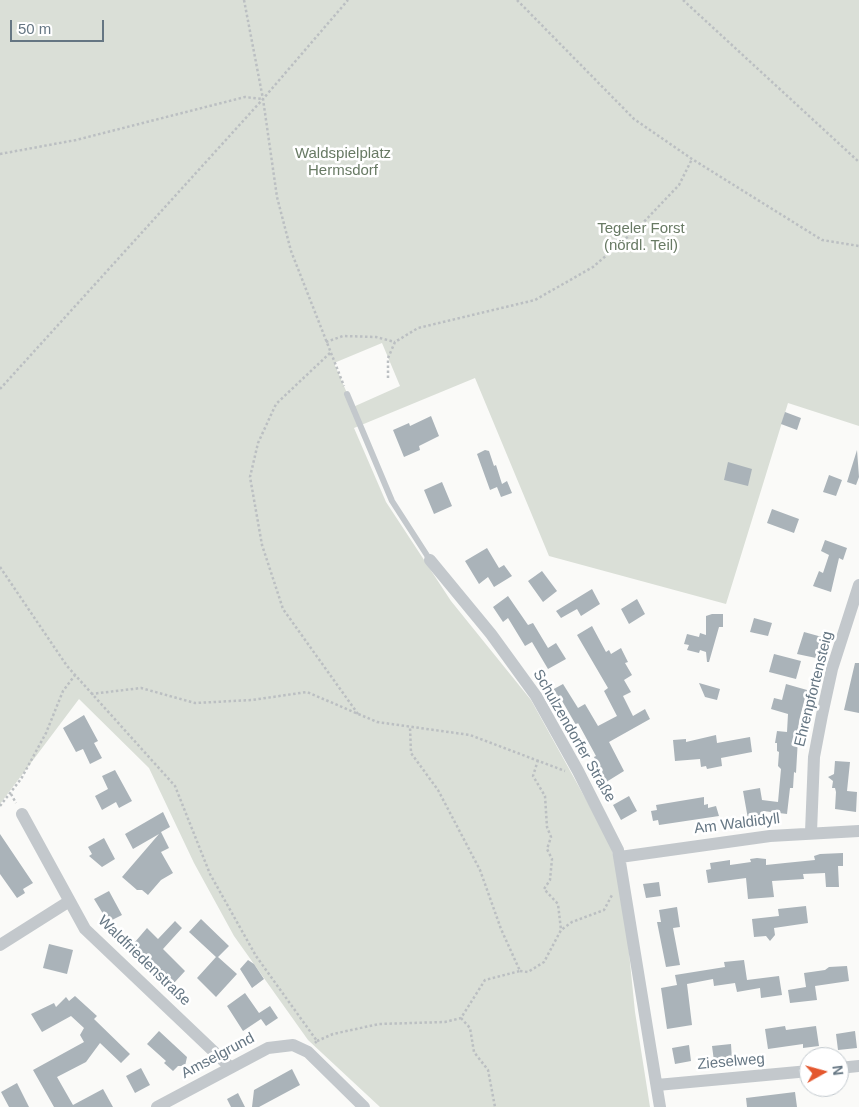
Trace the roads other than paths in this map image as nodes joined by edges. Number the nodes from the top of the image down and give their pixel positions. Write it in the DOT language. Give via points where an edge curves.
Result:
graph roads {
  1 [pos="347,394"];
  2 [pos="430,560"];
  3 [pos="859,585"];
  4 [pos="22,814"];
  5 [pos="859,831"];
  6 [pos="811,832"];
  7 [pos="620,857"];
  8 [pos="68,902"];
  9 [pos="0,944"];
  10 [pos="230,1067"];
  11 [pos="799,1072"];
  12 [pos="657,1085"];
  13 [pos="157,1107"];
  14 [pos="364,1107"];
  15 [pos="660,1107"];
  1 -- 2 [label="lane, Schulzendorfer Straße" via="392,501"];
  2 -- 7 [label="street, Schulzendorfer Straße" via="529,686 578,771"];
  3 -- 6 [label="street, Ehrenpfortensteig" via="832,669 822,715 814,757"];
  4 -- 8 [label="street, Waldfriedenstraße"];
  5 -- 6 [label="street, Am Waldidyll"];
  6 -- 7 [label="street, Am Waldidyll" via="705,843"];
  7 -- 12 [label="street, Schulzendorfer Straße"];
  8 -- 9 [label="street"];
  8 -- 10 [label="street, Waldfriedenstraße" via="85,929"];
  10 -- 13 [label="street, Amselgrund"];
  10 -- 14 [label="street, Amselgrund" via="275,1046 293,1045 308,1052"];
  11 -- 12 [label="street, Zieselweg"];
  12 -- 15 [label="street, Schulzendorfer Straße"];
}
